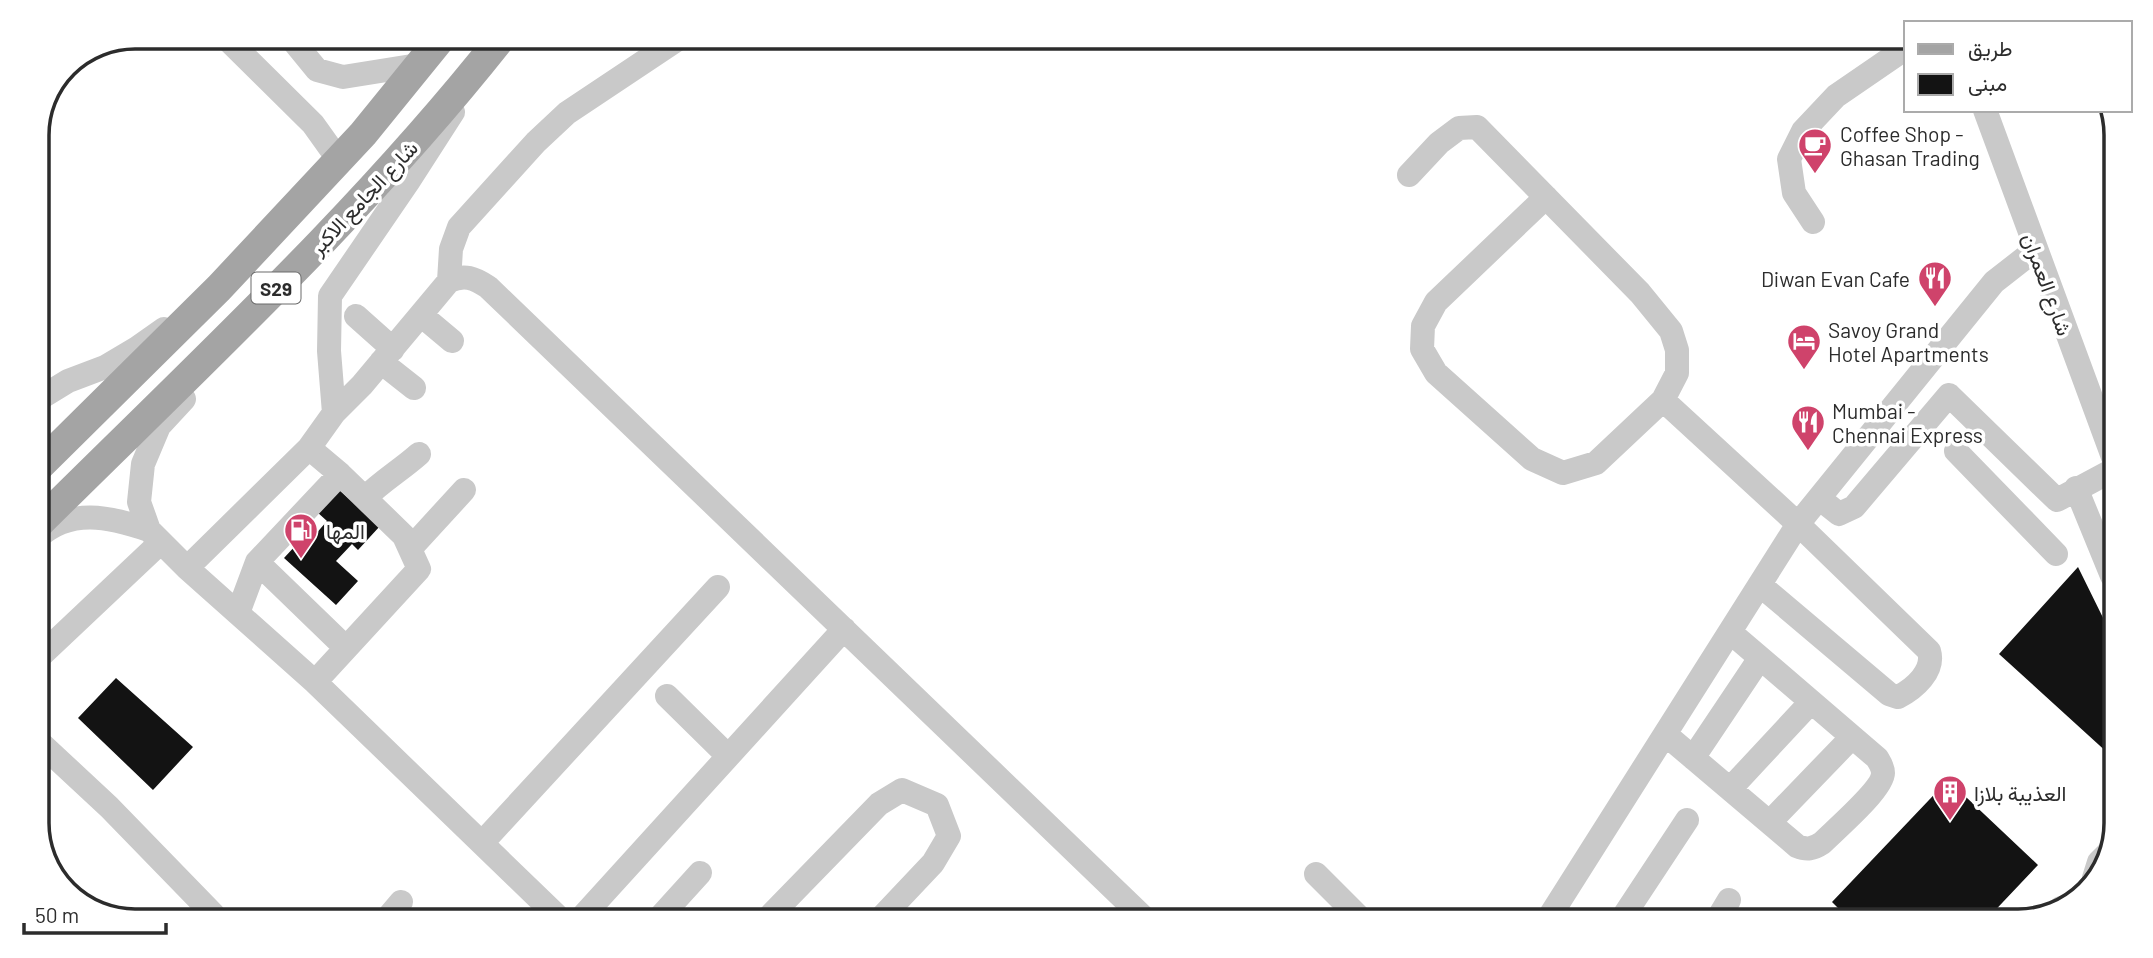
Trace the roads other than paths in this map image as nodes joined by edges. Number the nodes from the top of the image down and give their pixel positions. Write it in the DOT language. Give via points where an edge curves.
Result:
graph roads {
  1 [pos="237,49"];
  2 [pos="300,49"];
  3 [pos="432,49"];
  4 [pos="492,49"];
  5 [pos="493,49"];
  6 [pos="663,49"];
  7 [pos="1904,49"];
  8 [pos="418,65"];
  9 [pos="1986,112"];
  10 [pos="338,159"];
  11 [pos="1409,175"];
  12 [pos="1546,197"];
  13 [pos="1813,222"];
  14 [pos="2035,250"];
  15 [pos="449,281"];
  16 [pos="219,288"];
  17 [pos="269,295"];
  18 [pos="421,315"];
  19 [pos="356,316"];
  20 [pos="452,341"];
  21 [pos="387,355"];
  22 [pos="414,388"];
  23 [pos="49,393"];
  24 [pos="1663,400"];
  25 [pos="334,413"];
  26 [pos="2104,433"];
  27 [pos="309,448"];
  28 [pos="1956,451"];
  29 [pos="419,454"];
  30 [pos="49,456"];
  31 [pos="340,474"];
  32 [pos="2104,475"];
  33 [pos="464,490"];
  34 [pos="2066,494"];
  35 [pos="365,498"];
  36 [pos="1819,498"];
  37 [pos="49,513"];
  38 [pos="1798,524"];
  39 [pos="2028,525"];
  40 [pos="49,527"];
  41 [pos="155,536"];
  42 [pos="410,549"];
  43 [pos="2056,554"];
  44 [pos="257,562"];
  45 [pos="2104,562"];
  46 [pos="187,568"];
  47 [pos="1760,585"];
  48 [pos="718,587"];
  49 [pos="238,613"];
  50 [pos="844,629"];
  51 [pos="1730,632"];
  52 [pos="49,646"];
  53 [pos="346,648"];
  54 [pos="1760,658"];
  55 [pos="315,682"];
  56 [pos="667,696"];
  57 [pos="1811,702"];
  58 [pos="1665,734"];
  59 [pos="1852,737"];
  60 [pos="49,751"];
  61 [pos="728,756"];
  62 [pos="1693,758"];
  63 [pos="1730,789"];
  64 [pos="1688,820"];
  65 [pos="1770,822"];
  66 [pos="482,843"];
  67 [pos="700,873"];
  68 [pos="1316,874"];
  69 [pos="208,909"];
  70 [pos="550,909"];
  71 [pos="589,909"];
  72 [pos="667,909"];
  73 [pos="777,909"];
  74 [pos="890,909"];
  75 [pos="1135,909"];
  76 [pos="1351,909"];
  77 [pos="1554,909"];
  78 [pos="1628,909"];
  1 -- 10 [label="street" via="313,124"];
  2 -- 8 [label="street" via="317,70 343,76"];
  3 -- 8 [label="main road, شارع الجامع الاكبر / S29"];
  4 -- 17 [label="main road, شارع الجامع الاكبر / S29" via="400,159"];
  5 -- 25 [label="street" via="330,296"];
  6 -- 15 [label="street" via="567,113 536,142 459,227 451,249"];
  7 -- 13 [label="street" via="1836,96 1802,131 1789,159 1794,193"];
  8 -- 10 [label="main road, شارع الجامع الاكبر / S29"];
  9 -- 14 [label="street, شارع العمران"];
  10 -- 16 [label="main road, شارع الجامع الاكبر / S29"];
  11 -- 12 [label="street" via="1459,128 1477,127"];
  12 -- 24 [label="street" via="1671,331 1677,373"];
  12 -- 24 [label="street" via="1436,302 1423,326 1422,349 1436,373 1532,459 1563,474 1596,463"];
  14 -- 26 [label="street, شارع العمران"];
  14 -- 36 [label="street" via="1994,282"];
  15 -- 18 [label="street"];
  15 -- 50 [label="street" via="462,275 488,287"];
  16 -- 23 [label="street" via="137,348"];
  16 -- 30 [label="main road, شارع الجامع الاكبر / S29"];
  17 -- 37 [label="main road, شارع الجامع الاكبر / S29"];
  17 -- 41 [label="street" via="244,333 159,426 143,464 139,502"];
  18 -- 20 [label="street"];
  18 -- 21 [label="street"];
  19 -- 21 [label="street"];
  21 -- 22 [label="street"];
  21 -- 25 [label="street"];
  24 -- 38 [label="street"];
  25 -- 27 [label="street"];
  27 -- 31 [label="street"];
  27 -- 46 [label="street"];
  28 -- 39 [label="street"];
  29 -- 35 [label="street"];
  31 -- 35 [label="street"];
  31 -- 44 [label="street"];
  32 -- 34 [label="street"];
  33 -- 42 [label="street"];
  34 -- 36 [label="street" via="1948,395 1854,507 1839,514"];
  34 -- 39 [label="street"];
  34 -- 45 [label="street"];
  35 -- 42 [label="street" via="404,536"];
  36 -- 38 [label="street"];
  38 -- 47 [label="street"];
  38 -- 47 [label="street" via="1929,651 1929,668 1910,691 1898,697 1889,694"];
  39 -- 43 [label="street"];
  40 -- 41 [label="street" via="87,516 118,519"];
  41 -- 46 [label="street"];
  41 -- 52 [label="street"];
  42 -- 53 [label="street" via="419,569"];
  44 -- 49 [label="street"];
  44 -- 53 [label="street"];
  46 -- 49 [label="street"];
  47 -- 51 [label="street"];
  48 -- 66 [label="street"];
  49 -- 55 [label="street"];
  50 -- 61 [label="street"];
  50 -- 75 [label="street"];
  51 -- 54 [label="street"];
  51 -- 58 [label="street"];
  53 -- 55 [label="street"];
  54 -- 57 [label="street"];
  54 -- 62 [label="street"];
  55 -- 66 [label="street"];
  56 -- 61 [label="street"];
  57 -- 59 [label="street"];
  57 -- 63 [label="street"];
  58 -- 62 [label="street"];
  58 -- 77 [label="street"];
  59 -- 65 [label="street"];
  59 -- 65 [label="street" via="1883,768 1884,776 1874,791 1814,848 1797,846"];
  60 -- 69 [label="street"];
  61 -- 71 [label="street"];
  62 -- 63 [label="street"];
  63 -- 65 [label="street"];
  64 -- 78 [label="street"];
  66 -- 70 [label="street"];
  67 -- 72 [label="street"];
  68 -- 76 [label="street"];
  73 -- 74 [label="street" via="879,804 902,790 937,805 949,836 933,863"];
}
